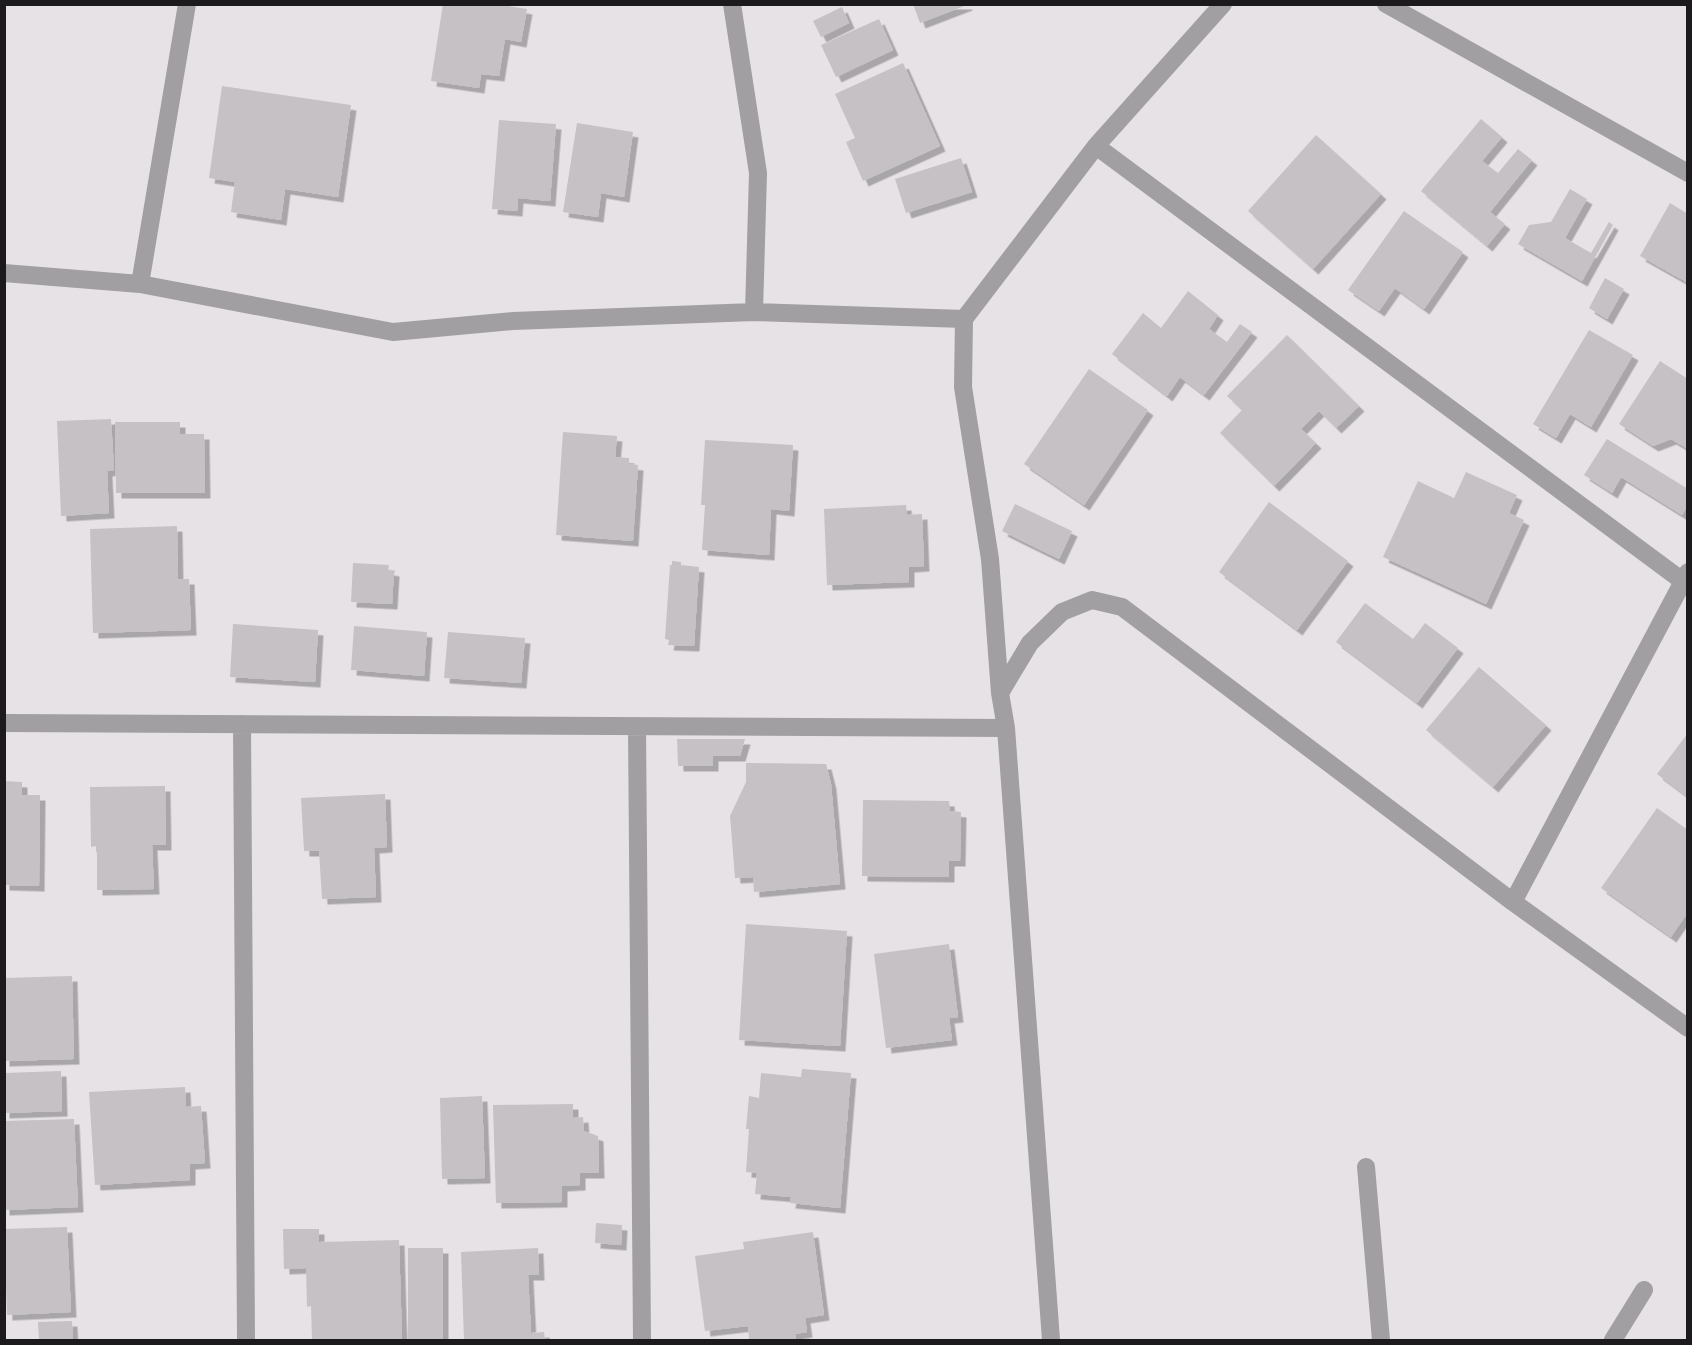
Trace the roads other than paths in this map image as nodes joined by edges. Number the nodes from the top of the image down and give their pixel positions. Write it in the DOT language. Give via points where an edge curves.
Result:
graph roads {
  1 [pos="187,4"];
  2 [pos="732,4"];
  3 [pos="1223,4"];
  4 [pos="1386,4"];
  5 [pos="1096,146"];
  6 [pos="1688,173"];
  7 [pos="4,273"];
  8 [pos="140,284"];
  9 [pos="754,312"];
  10 [pos="964,319"];
  11 [pos="1686,579"];
  12 [pos="1000,693"];
  13 [pos="4,723"];
  14 [pos="242,724"];
  15 [pos="637,726"];
  16 [pos="1006,729"];
  17 [pos="1514,902"];
  18 [pos="1688,1028"];
  19 [pos="1366,1167"];
  20 [pos="1644,1290"];
  21 [pos="246,1341"];
  22 [pos="642,1341"];
  23 [pos="1051,1341"];
  24 [pos="1381,1341"];
  25 [pos="1613,1341"];
  1 -- 8 [label="street"];
  2 -- 9 [label="street" via="758,173"];
  3 -- 5 [label="street"];
  4 -- 6 [label="street"];
  5 -- 10 [label="street"];
  5 -- 11 [label="street"];
  7 -- 8 [label="street"];
  8 -- 9 [label="street" via="393,332 513,321"];
  9 -- 10 [label="street"];
  10 -- 12 [label="street" via="963,387 990,559"];
  11 -- 17 [label="street"];
  12 -- 16 [label="street"];
  12 -- 17 [label="street" via="1030,643 1062,612 1092,600 1122,607"];
  13 -- 14 [label="street"];
  14 -- 15 [label="street"];
  14 -- 21 [label="street"];
  15 -- 16 [label="street"];
  15 -- 22 [label="street"];
  16 -- 23 [label="street"];
  17 -- 18 [label="street"];
  19 -- 24 [label="street"];
  20 -- 25 [label="street"];
}
